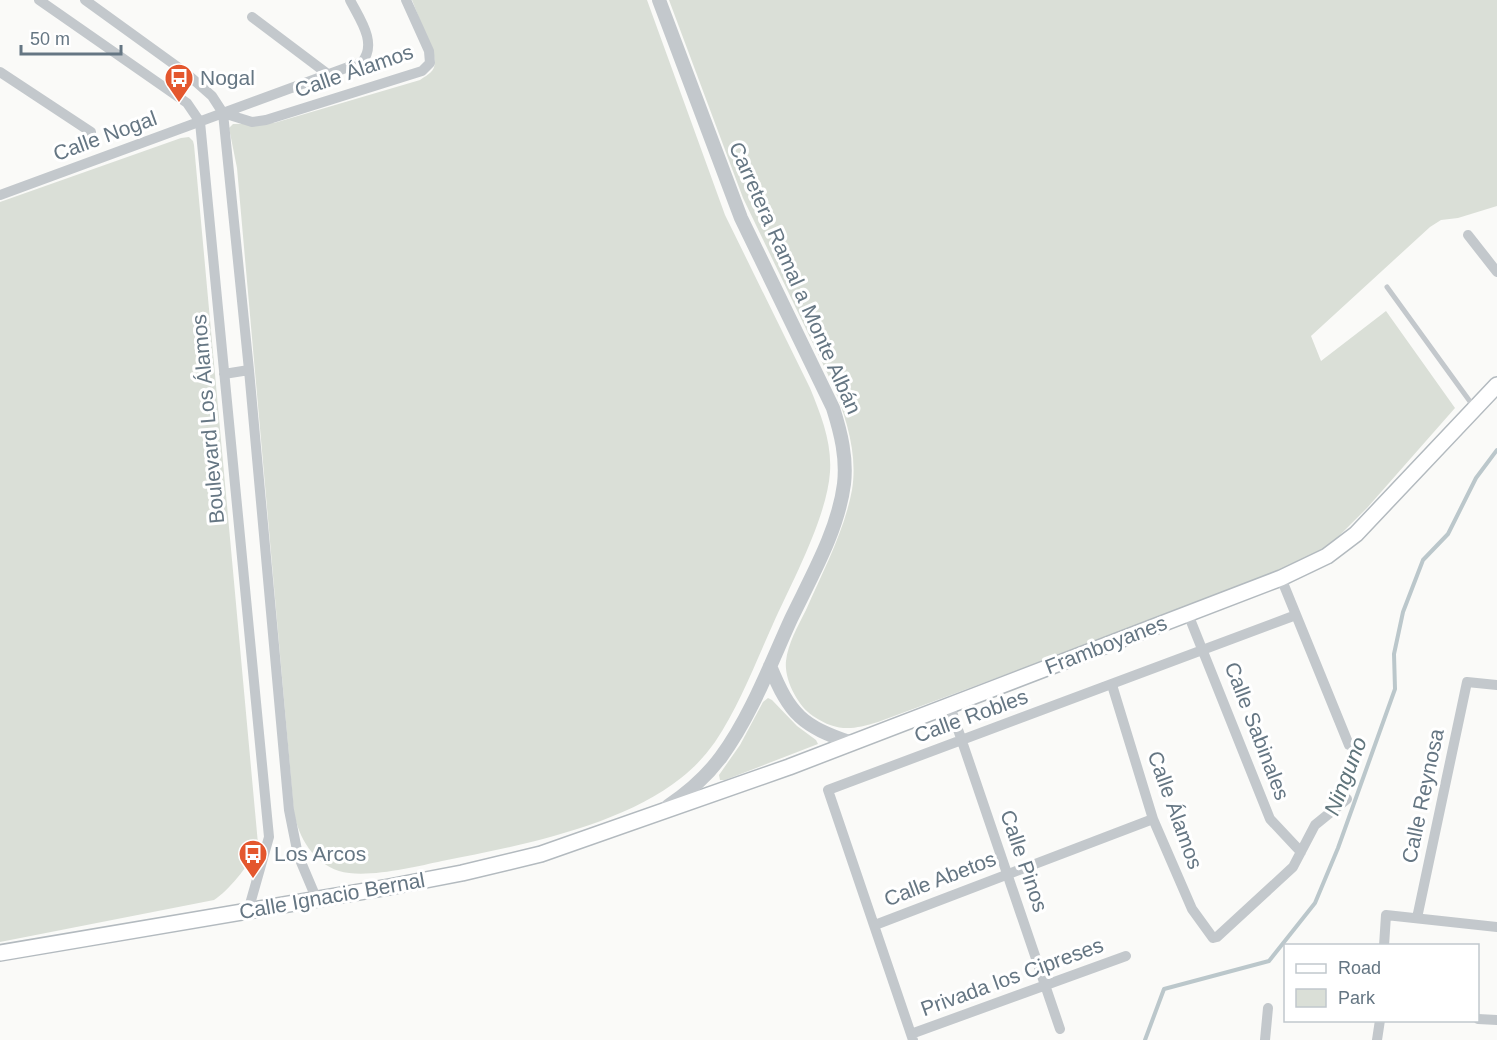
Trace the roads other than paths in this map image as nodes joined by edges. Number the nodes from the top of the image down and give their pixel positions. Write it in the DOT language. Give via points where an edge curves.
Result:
graph roads {
  1 [pos="39,0"];
  2 [pos="85,0"];
  3 [pos="350,0"];
  4 [pos="406,0"];
  5 [pos="659,0"];
  6 [pos="252,17"];
  7 [pos="0,72"];
  8 [pos="329,75"];
  9 [pos="223,113"];
  10 [pos="200,122"];
  11 [pos="91,132"];
  12 [pos="0,195"];
  13 [pos="1468,235"];
  14 [pos="1497,272"];
  15 [pos="1387,287"];
  16 [pos="249,370"];
  17 [pos="224,374"];
  18 [pos="1497,385"];
  19 [pos="1475,408"];
  20 [pos="1281,578"];
  21 [pos="1188,614"];
  22 [pos="1296,615"];
  23 [pos="1204,649"];
  24 [pos="770,666"];
  25 [pos="1112,685"];
  26 [pos="1497,685"];
  27 [pos="950,705"];
  28 [pos="961,741"];
  29 [pos="852,743"];
  30 [pos="1349,745"];
  31 [pos="1347,799"];
  32 [pos="657,814"];
  33 [pos="1153,819"];
  34 [pos="1301,852"];
  35 [pos="1008,874"];
  36 [pos="317,900"];
  37 [pos="248,911"];
  38 [pos="1417,918"];
  39 [pos="875,925"];
  40 [pos="1497,927"];
  41 [pos="1384,944"];
  42 [pos="0,953"];
  43 [pos="1126,956"];
  44 [pos="1046,987"];
  45 [pos="1268,1008"];
  46 [pos="1479,1019"];
  47 [pos="1497,1020"];
  48 [pos="1380,1022"];
  49 [pos="1060,1029"];
  50 [pos="912,1037"];
  51 [pos="1265,1040"];
  52 [pos="1377,1040"];
  1 -- 10 [label="street" via="187,103"];
  2 -- 9 [label="street" via="186,73 212,96"];
  3 -- 8 [label="street, Calle Nogal" via="368,37 369,52 362,62"];
  4 -- 9 [label="street, Calle Álamos" via="429,51 430,63 422,71 266,120 252,122"];
  5 -- 24 [label="street, Carretera Ramal a Monte Albán" via="741,219 832,408 842,439 845,466 841,501"];
  6 -- 8 [label="street"];
  7 -- 11 [label="street"];
  8 -- 9 [label="street, Calle Nogal"];
  9 -- 10 [label="street, Calle Nogal"];
  9 -- 16 [label="street"];
  10 -- 12 [label="street, Calle Nogal"];
  10 -- 17 [label="street, Boulevard Los Álamos"];
  13 -- 14 [label="street"];
  15 -- 19 [label="lane"];
  16 -- 17 [label="street"];
  16 -- 36 [label="street" via="289,810 297,855"];
  17 -- 37 [label="street, Boulevard Los Álamos" via="269,837"];
  18 -- 19 [label="main road, Framboyanes"];
  19 -- 20 [label="main road, Framboyanes" via="1356,534 1327,556"];
  20 -- 21 [label="main road, Framboyanes"];
  20 -- 22 [label="street"];
  21 -- 23 [label="street, Calle Sabinales"];
  21 -- 27 [label="main road, Framboyanes"];
  22 -- 23 [label="street, Calle Robles"];
  22 -- 30 [label="street"];
  23 -- 25 [label="street, Calle Robles"];
  23 -- 34 [label="street, Calle Sabinales" via="1270,819"];
  24 -- 29 [label="street" via="792,710 816,729"];
  24 -- 32 [label="street, Carretera Ramal a Monte Albán" via="723,755 699,783"];
  25 -- 28 [label="street, Calle Robles"];
  25 -- 33 [label="street, Calle Álamos"];
  26 -- 38 [label="street, Calle Reynosa" via="1467,682"];
  27 -- 28 [label="street, Calle Pinos"];
  27 -- 29 [label="main road, Framboyanes"];
  28 -- 35 [label="street, Calle Pinos"];
  28 -- 39 [label="street, Calle Robles" via="828,789"];
  29 -- 32 [label="main road, Framboyanes"];
  31 -- 34 [label="street" via="1315,825"];
  32 -- 36 [label="main road, Calle Ignacio Bernal" via="513,861"];
  33 -- 34 [label="street, Calle Álamos" via="1192,909 1213,938 1293,867"];
  33 -- 35 [label="street, Calle Abetos"];
  35 -- 39 [label="street, Calle Abetos"];
  35 -- 44 [label="street, Calle Pinos"];
  36 -- 37 [label="main road, Calle Ignacio Bernal"];
  37 -- 42 [label="main road, Calle Ignacio Bernal"];
  38 -- 40 [label="street"];
  38 -- 41 [label="street" via="1386,915"];
  39 -- 50 [label="street"];
  43 -- 44 [label="street, Privada los Cipreses"];
  44 -- 49 [label="street, Calle Pinos"];
  44 -- 50 [label="street, Privada los Cipreses"];
  45 -- 51 [label="street"];
  46 -- 47 [label="street"];
  48 -- 52 [label="street"];
}
